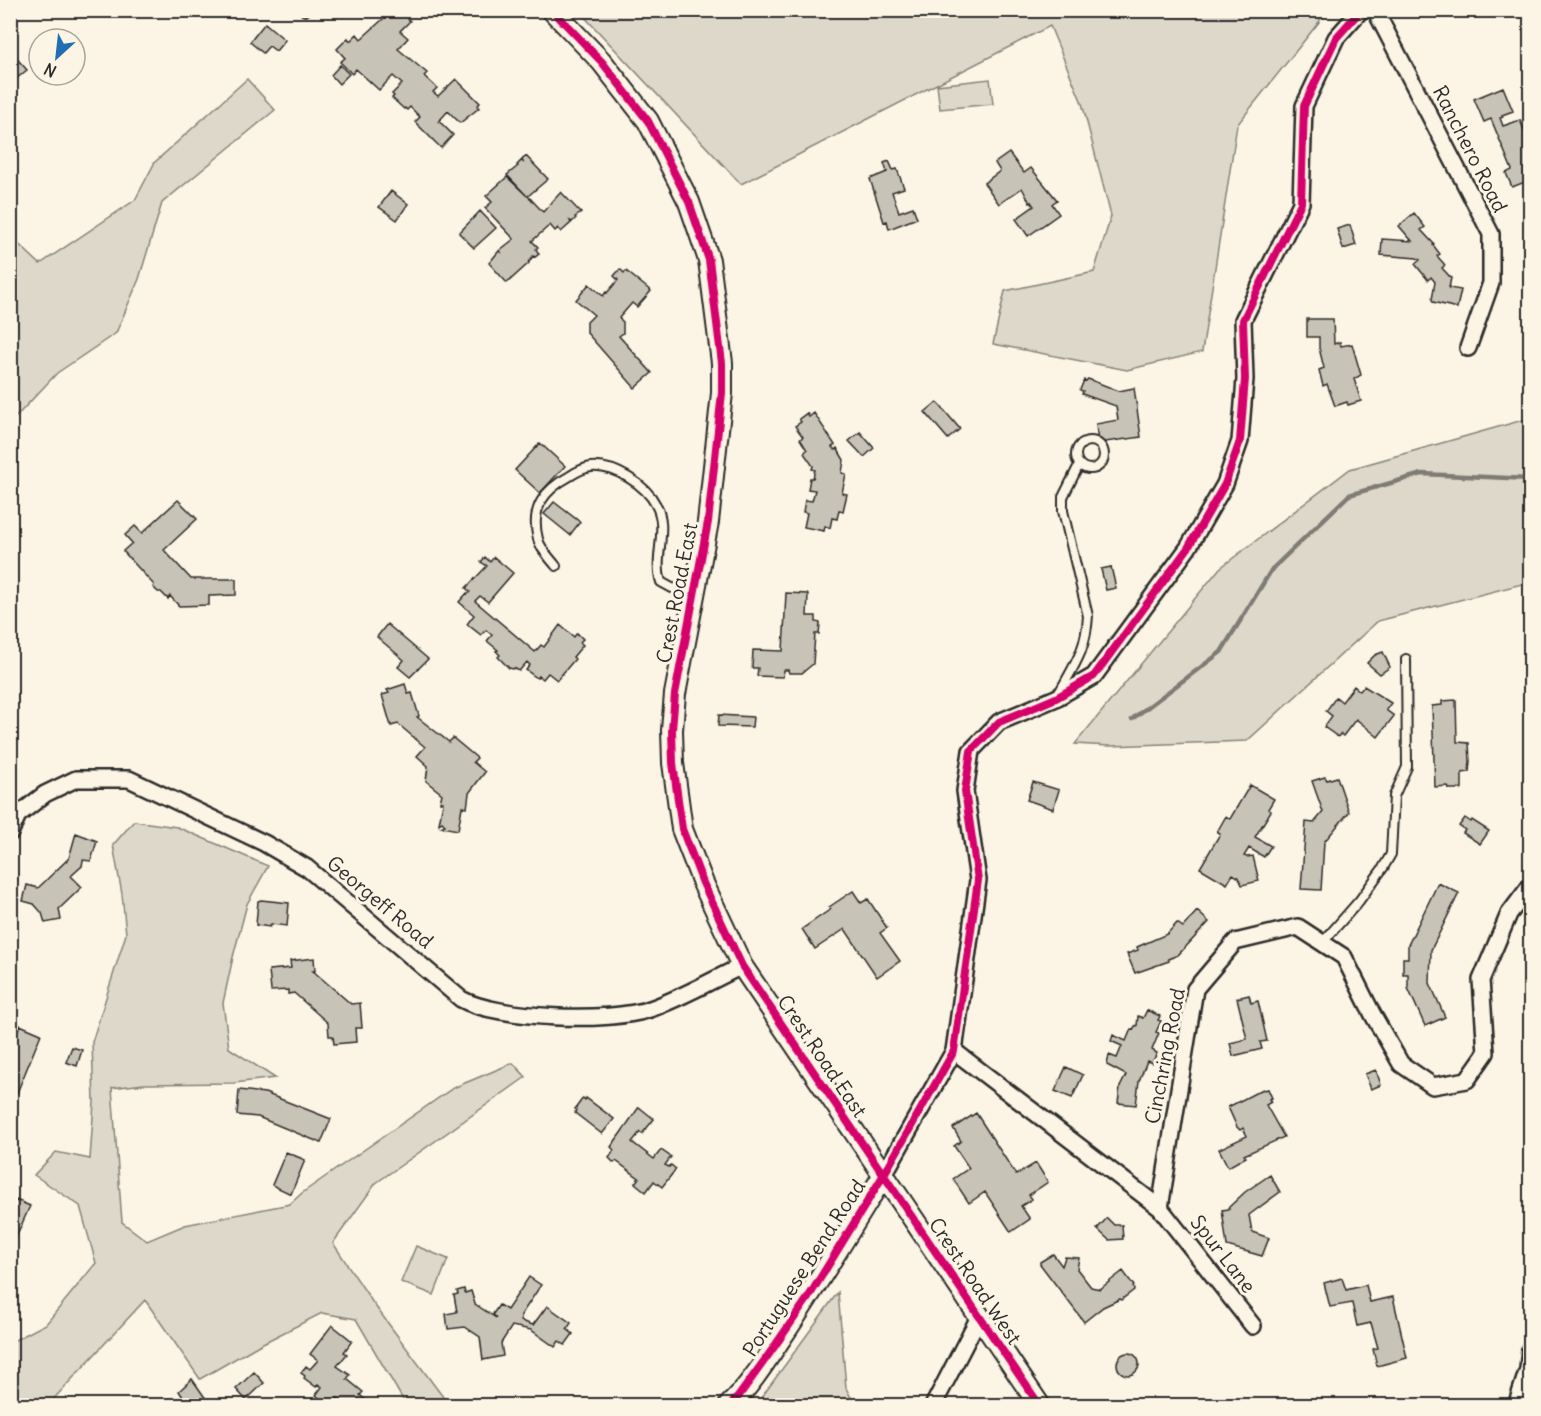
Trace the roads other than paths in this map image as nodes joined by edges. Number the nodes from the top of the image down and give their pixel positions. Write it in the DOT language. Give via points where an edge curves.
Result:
graph roads {
  1 [pos="552,10"];
  2 [pos="1361,10"];
  3 [pos="1375,10"];
  4 [pos="1468,348"];
  5 [pos="1079,465"];
  6 [pos="556,566"];
  7 [pos="694,592"];
  8 [pos="1407,659"];
  9 [pos="1056,698"];
  10 [pos="10,833"];
  11 [pos="1530,886"];
  12 [pos="1323,942"];
  13 [pos="742,966"];
  14 [pos="954,1051"];
  15 [pos="883,1176"];
  16 [pos="1160,1208"];
  17 [pos="979,1317"];
  18 [pos="1253,1326"];
  19 [pos="1530,1349"];
  20 [pos="729,1406"];
  21 [pos="933,1406"];
  22 [pos="1040,1406"];
  23 [pos="1516,1406"];
  1 -- 7 [label="street, Crest Road East" via="602,62 648,121 689,202 709,260 722,393 708,522"];
  2 -- 9 [label="street, Portuguese Bend Road" via="1336,38 1304,106 1301,203 1243,320 1245,379 1240,441 1225,484 1188,548 1094,676"];
  3 -- 4 [label="street, Ranchero Road" via="1491,234 1491,283"];
  5 -- 9 [label="lane" via="1063,497 1063,511 1088,616 1087,630 1084,647"];
  6 -- 7 [label="lane" via="538,539 540,503 556,483 590,467 600,468 620,473 654,501 661,517 661,582"];
  7 -- 13 [label="street, Crest Road East" via="675,694 673,763 682,829"];
  8 -- 12 [label="lane" via="1407,767 1394,795 1391,854 1359,901"];
  9 -- 14 [label="street, Portuguese Bend Road" via="999,722 971,751 964,791 978,880"];
  10 -- 13 [label="street, Georgeff Road" via="18,815 45,794 76,779 129,779 264,843 307,868 461,999 501,1011 581,1017 649,1010"];
  11 -- 12 [label="street, Cinchring Road" via="1509,914 1481,980 1486,1053 1467,1080 1433,1086 1401,1064 1344,957"];
  12 -- 16 [label="street, Cinchring Road" via="1298,927 1235,942 1195,989"];
  13 -- 15 [label="street, Crest Road East"];
  14 -- 15 [label="street, Portuguese Bend Road"];
  14 -- 16 [label="street"];
  15 -- 17 [label="street, Crest Road West"];
  15 -- 20 [label="street, Portuguese Bend Road" via="808,1298"];
  16 -- 18 [label="street, Spur Lane"];
  17 -- 21 [label="street"];
  17 -- 22 [label="street, Crest Road West"];
  19 -- 23 [label="street"];
}
